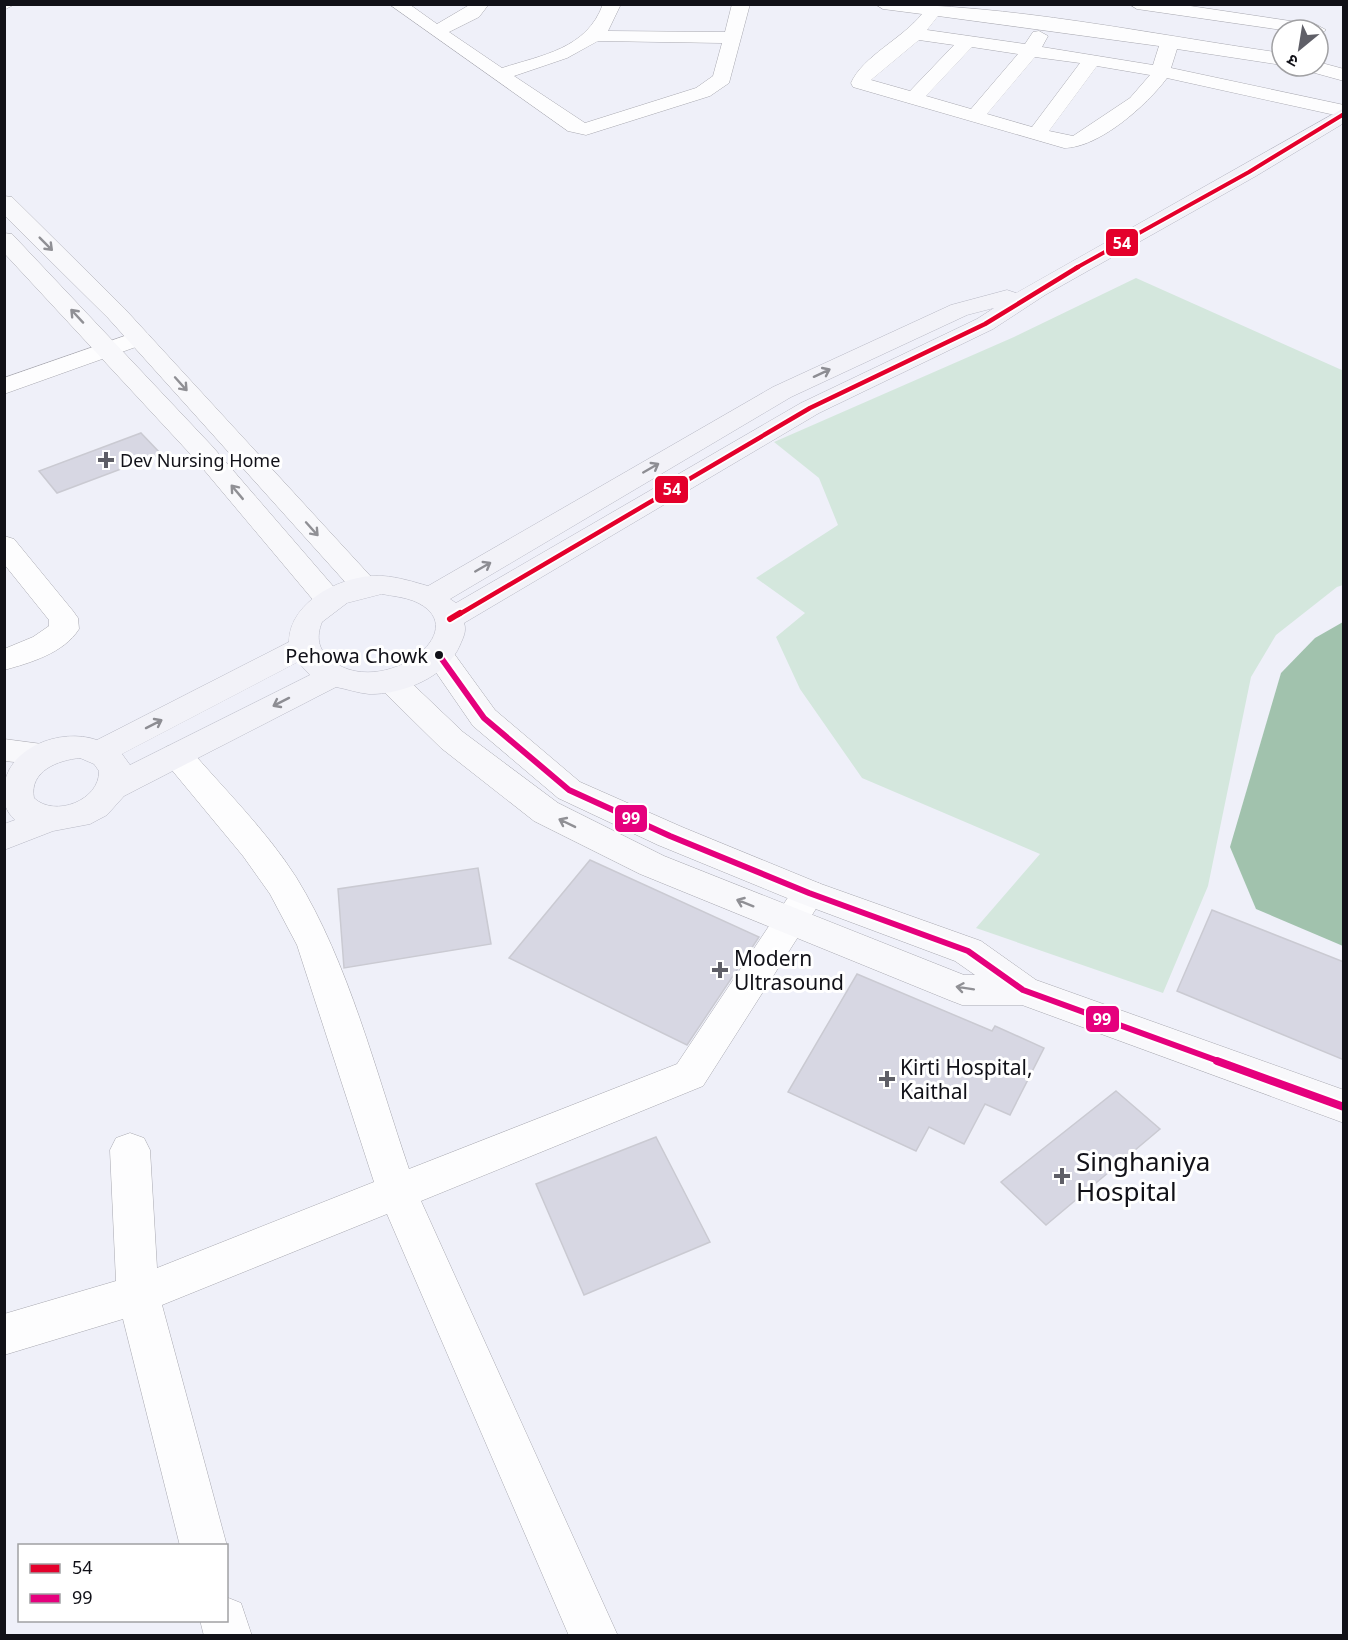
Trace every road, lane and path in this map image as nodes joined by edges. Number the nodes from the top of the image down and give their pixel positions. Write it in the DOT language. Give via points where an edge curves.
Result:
graph roads {
  1 [pos="397,4"];
  2 [pos="481,4"];
  3 [pos="612,4"];
  4 [pos="741,4"];
  5 [pos="883,4"];
  6 [pos="1137,4"];
  7 [pos="934,10"];
  8 [pos="988,10"];
  9 [pos="1270,23"];
  10 [pos="1046,24"];
  11 [pos="436,31"];
  12 [pos="915,34"];
  13 [pos="595,36"];
  14 [pos="733,38"];
  15 [pos="968,41"];
  16 [pos="1170,41"];
  17 [pos="1030,51"];
  18 [pos="1270,57"];
  19 [pos="1092,60"];
  20 [pos="1161,70"];
  21 [pos="501,74"];
  22 [pos="913,99"];
  23 [pos="1344,112"];
  24 [pos="974,117"];
  25 [pos="1037,134"];
  26 [pos="4,202"];
  27 [pos="7,245"];
  28 [pos="1036,290"];
  29 [pos="139,338"];
  30 [pos="108,349"];
  31 [pos="4,387"];
  32 [pos="724,426"];
  33 [pos="753,442"];
  34 [pos="4,545"];
  35 [pos="364,587"];
  36 [pos="329,600"];
  37 [pos="441,608"];
  38 [pos="305,646"];
  39 [pos="439,655"];
  40 [pos="4,660"];
  41 [pos="333,676"];
  42 [pos="390,680"];
  43 [pos="102,751"];
  44 [pos="177,755"];
  45 [pos="9,778"];
  46 [pos="115,787"];
  47 [pos="47,820"];
  48 [pos="4,838"];
  49 [pos="800,908"];
  50 [pos="1344,1107"];
  51 [pos="130,1150"];
  52 [pos="397,1192"];
  53 [pos="138,1295"];
  54 [pos="4,1335"];
  55 [pos="204,1544"];
  56 [pos="594,1635"];
  1 -- 11 [label="street"];
  2 -- 11 [label="street" via="473,14"];
  3 -- 13 [label="street" via="607,20"];
  4 -- 14 [label="street"];
  5 -- 7 [label="street"];
  6 -- 9 [label="street"];
  7 -- 8 [label="street"];
  7 -- 12 [label="street"];
  8 -- 10 [label="street"];
  10 -- 16 [label="street"];
  10 -- 17 [label="street"];
  11 -- 21 [label="street"];
  12 -- 15 [label="street"];
  12 -- 22 [label="street" via="859,79 864,86"];
  13 -- 14 [label="street"];
  13 -- 21 [label="street" via="574,48"];
  14 -- 21 [label="street" via="723,80 703,92 586,129 575,127"];
  15 -- 17 [label="street"];
  15 -- 22 [label="street"];
  16 -- 18 [label="street"];
  16 -- 20 [label="street"];
  17 -- 19 [label="street"];
  17 -- 24 [label="street"];
  19 -- 20 [label="street"];
  19 -- 25 [label="street"];
  20 -- 23 [label="street" via="1266,91"];
  20 -- 25 [label="street" via="1137,102 1077,142"];
  22 -- 24 [label="street"];
  23 -- 28 [label="main road" via="1250,172"];
  24 -- 25 [label="street"];
  26 -- 29 [label="main road, one-way"];
  30 -- 27 [label="main road, one-way"];
  32 -- 28 [label="main road, one-way" via="782,392 959,310"];
  28 -- 33 [label="main road" via="986,324 810,408"];
  29 -- 30 [label="street"];
  29 -- 35 [label="main road, one-way"];
  30 -- 31 [label="street"];
  36 -- 30 [label="main road, one-way" via="203,452"];
  32 -- 33 [label="main road"];
  37 -- 32 [label="main road, one-way"];
  33 -- 37 [label="main road"];
  34 -- 40 [label="street" via="63,618 64,629 45,644"];
  35 -- 36 [label="main road"];
  35 -- 37 [label="main road" via="411,587"];
  36 -- 38 [label="main road" via="310,617 302,635"];
  37 -- 39 [label="main road" via="453,629 447,648"];
  38 -- 41 [label="main road" via="307,657"];
  43 -- 38 [label="main road, one-way"];
  39 -- 42 [label="main road" via="429,666"];
  39 -- 49 [label="main road" via="484,718 569,790 670,836"];
  41 -- 42 [label="main road" via="373,683"];
  41 -- 44 [label="main road, one-way"];
  49 -- 42 [label="main road, one-way" via="652,865 546,812 452,740"];
  43 -- 45 [label="main road" via="65,748 46,754"];
  43 -- 46 [label="main road" via="113,760 118,773"];
  44 -- 46 [label="main road"];
  44 -- 52 [label="street" via="283,885 315,945"];
  45 -- 47 [label="main road" via="17,806 28,815"];
  46 -- 47 [label="main road" via="87,812"];
  47 -- 48 [label="main road"];
  49 -- 50 [label="main road" via="962,990 1023,990"];
  49 -- 52 [label="street" via="690,1075"];
  51 -- 53 [label="street"];
  52 -- 53 [label="street"];
  52 -- 56 [label="street"];
  53 -- 54 [label="street"];
  53 -- 55 [label="street"];
}
